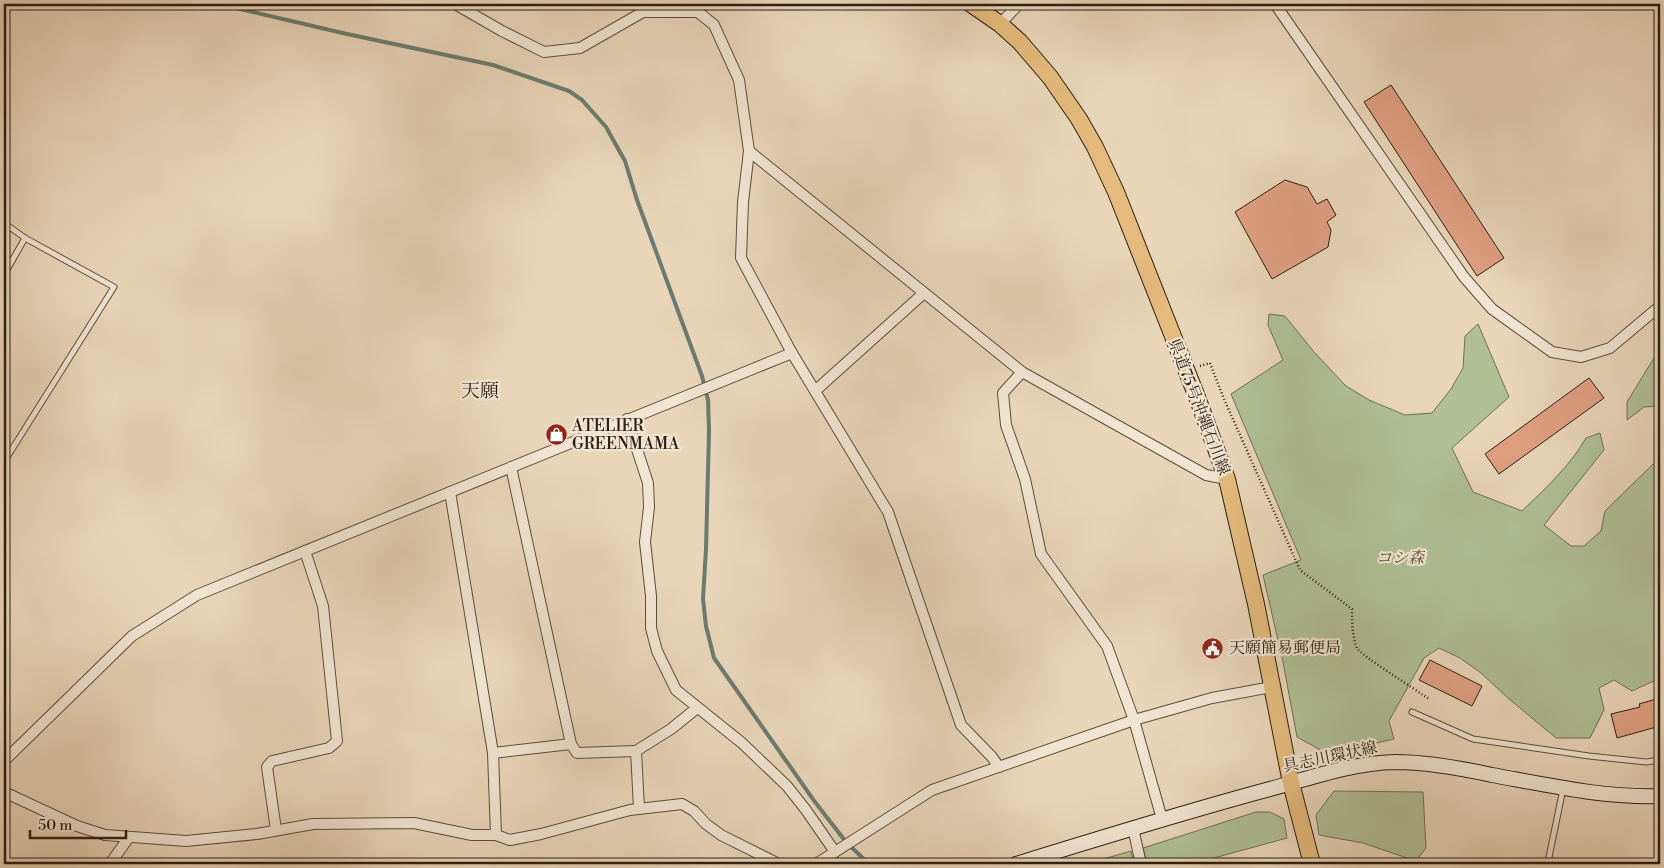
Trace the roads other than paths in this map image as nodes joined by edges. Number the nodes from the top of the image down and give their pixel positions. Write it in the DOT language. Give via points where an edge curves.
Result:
graph roads {
  1 [pos="455,4"];
  2 [pos="971,4"];
  3 [pos="1019,4"];
  4 [pos="1275,4"];
  5 [pos="1000,24"];
  6 [pos="749,151"];
  7 [pos="4,223"];
  8 [pos="26,238"];
  9 [pos="4,275"];
  10 [pos="924,293"];
  11 [pos="1660,306"];
  12 [pos="792,353"];
  13 [pos="1022,372"];
  14 [pos="815,391"];
  15 [pos="628,419"];
  16 [pos="4,462"];
  17 [pos="512,467"];
  18 [pos="1227,478"];
  19 [pos="450,492"];
  20 [pos="305,551"];
  21 [pos="1272,687"];
  22 [pos="697,708"];
  23 [pos="1412,712"];
  24 [pos="1134,720"];
  25 [pos="571,744"];
  26 [pos="636,751"];
  27 [pos="493,753"];
  28 [pos="1660,760"];
  29 [pos="4,761"];
  30 [pos="999,768"];
  31 [pos="1291,783"];
  32 [pos="1564,788"];
  33 [pos="4,792"];
  34 [pos="1660,796"];
  35 [pos="639,808"];
  36 [pos="1162,819"];
  37 [pos="1134,828"];
  38 [pos="276,830"];
  39 [pos="496,835"];
  40 [pos="130,837"];
  41 [pos="835,852"];
  42 [pos="110,864"];
  43 [pos="779,864"];
  44 [pos="816,864"];
  45 [pos="1016,864"];
  46 [pos="1141,864"];
  47 [pos="1312,864"];
  48 [pos="1549,864"];
  1 -- 6 [label="street" via="544,52 580,48 643,12 698,12 714,25 739,80"];
  2 -- 5 [label="main road, 県道75号沖縄石川線"];
  3 -- 5 [label="street"];
  4 -- 11 [label="street" via="1464,277 1492,309 1552,352 1581,356 1610,348"];
  5 -- 18 [label="main road, 県道75号沖縄石川線" via="1050,78 1096,147"];
  6 -- 10 [label="street"];
  6 -- 12 [label="street" via="741,258"];
  7 -- 8 [label="lane"];
  8 -- 9 [label="lane"];
  8 -- 16 [label="lane" via="114,287"];
  10 -- 13 [label="street"];
  10 -- 14 [label="street"];
  12 -- 14 [label="street"];
  12 -- 15 [label="street"];
  13 -- 18 [label="street" via="1206,475"];
  13 -- 24 [label="street" via="1003,393 1006,426 1025,479 1041,554 1107,646"];
  14 -- 30 [label="street" via="888,512 961,726"];
  15 -- 17 [label="street"];
  15 -- 22 [label="street" via="648,483 645,542 651,628 657,651 676,690"];
  17 -- 19 [label="street"];
  17 -- 25 [label="street"];
  18 -- 21 [label="main road, 県道75号沖縄石川線"];
  19 -- 20 [label="street"];
  19 -- 27 [label="street"];
  20 -- 29 [label="street" via="198,595 132,636"];
  20 -- 38 [label="street" via="323,606 337,741 329,748 272,761 267,767"];
  21 -- 24 [label="street" via="1212,698"];
  21 -- 31 [label="main road, 県道75号沖縄石川線"];
  22 -- 26 [label="street"];
  22 -- 41 [label="street" via="742,743 787,786"];
  23 -- 28 [label="lane" via="1473,740 1589,756 1646,762"];
  24 -- 30 [label="street"];
  24 -- 36 [label="street"];
  25 -- 26 [label="street" via="577,754"];
  25 -- 27 [label="street"];
  26 -- 35 [label="street"];
  27 -- 39 [label="street"];
  30 -- 41 [label="street" via="932,790"];
  31 -- 32 [label="main road, 具志川環状線" via="1358,766 1395,762 1451,767"];
  31 -- 36 [label="main road, 具志川環状線"];
  31 -- 47 [label="main road, 県道75号沖縄石川線"];
  32 -- 34 [label="main road, 具志川環状線"];
  32 -- 48 [label="lane"];
  33 -- 40 [label="street" via="76,826 105,835"];
  35 -- 39 [label="street" via="510,840"];
  35 -- 43 [label="street" via="682,804 721,834"];
  36 -- 37 [label="main road, 具志川環状線"];
  37 -- 45 [label="main road, 具志川環状線"];
  37 -- 46 [label="street"];
  38 -- 39 [label="street" via="314,824 414,823 472,835"];
  38 -- 40 [label="street" via="186,841"];
  40 -- 42 [label="street"];
  41 -- 44 [label="street"];
}
